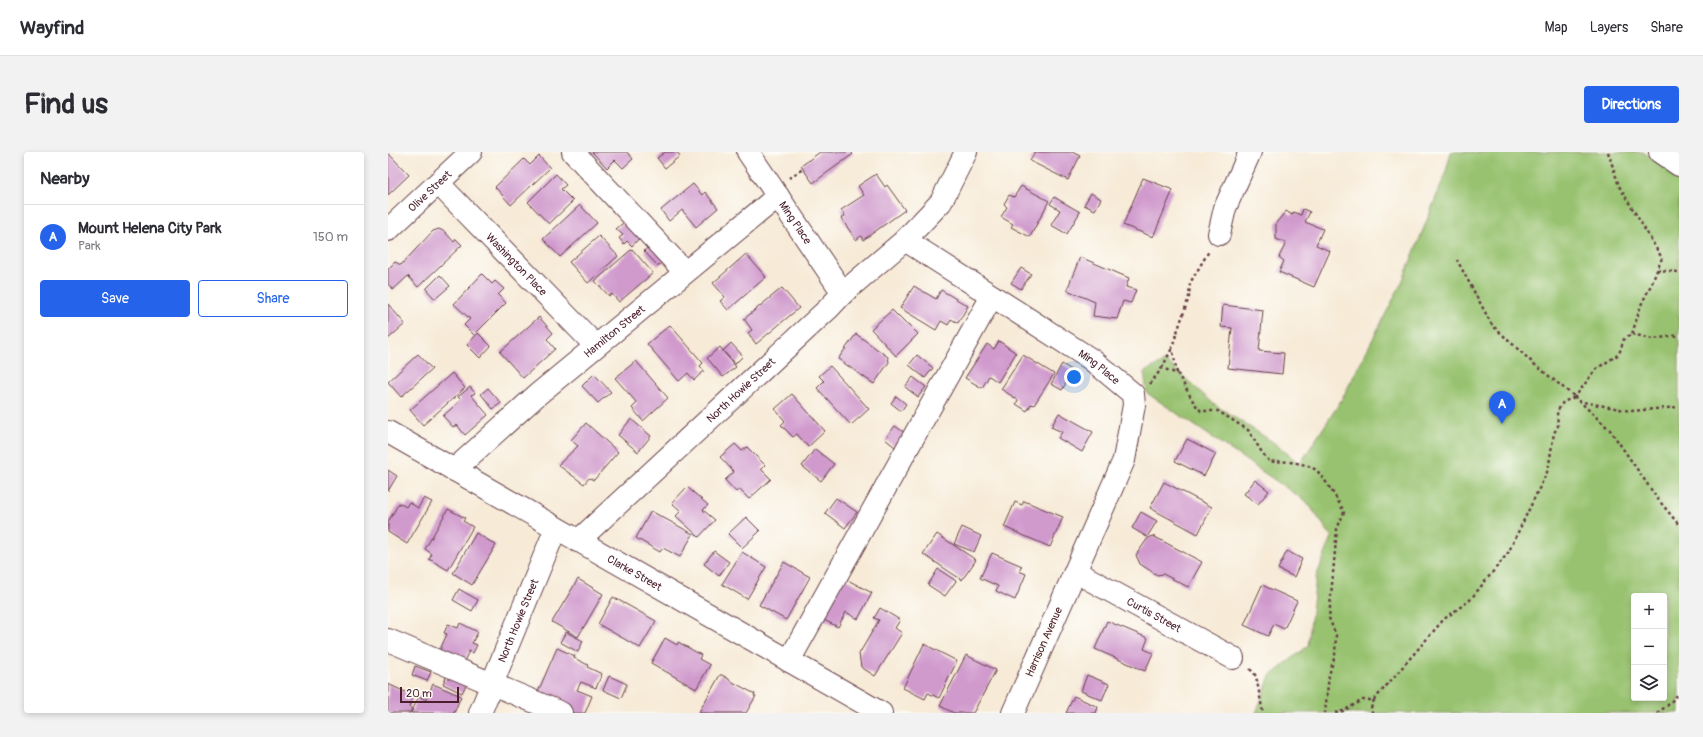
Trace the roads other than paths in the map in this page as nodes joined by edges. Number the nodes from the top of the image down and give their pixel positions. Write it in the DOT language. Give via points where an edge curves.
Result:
graph roads {
  1 [pos="471,152"];
  2 [pos="573,152"];
  3 [pos="966,152"];
  4 [pos="1250,152"];
  5 [pos="1660,152"];
  6 [pos="751,153"];
  7 [pos="1679,165"];
  8 [pos="438,183"];
  9 [pos="778,196"];
  10 [pos="388,230"];
  11 [pos="1219,234"];
  12 [pos="905,240"];
  13 [pos="685,272"];
  14 [pos="843,293"];
  15 [pos="992,296"];
  16 [pos="596,346"];
  17 [pos="388,432"];
  18 [pos="454,470"];
  19 [pos="556,528"];
  20 [pos="578,541"];
  21 [pos="1076,572"];
  22 [pos="388,640"];
  23 [pos="1233,658"];
  24 [pos="789,661"];
  25 [pos="492,684"];
  26 [pos="480,713"];
  27 [pos="560,713"];
  28 [pos="881,713"];
  29 [pos="1013,713"];
  1 -- 8 [label="street, Olive Street"];
  2 -- 13 [label="street"];
  3 -- 12 [label="street, North Howie Street" via="941,202"];
  4 -- 11 [label="street" via="1225,208"];
  5 -- 7 [label="street"];
  6 -- 9 [label="street, Ming Place"];
  8 -- 10 [label="street, Olive Street"];
  8 -- 16 [label="street, Washington Place"];
  9 -- 13 [label="street, Hamilton Street"];
  9 -- 14 [label="street, Ming Place"];
  12 -- 14 [label="street, North Howie Street"];
  12 -- 15 [label="street, Ming Place"];
  13 -- 16 [label="street, Hamilton Street"];
  14 -- 20 [label="street, North Howie Street"];
  15 -- 21 [label="street, Ming Place" via="1092,360 1132,394 1134,406 1124,460"];
  15 -- 24 [label="street"];
  16 -- 18 [label="street, Hamilton Street"];
  17 -- 18 [label="street, Clarke Street"];
  18 -- 19 [label="street, Clarke Street"];
  19 -- 20 [label="street, Clarke Street"];
  19 -- 25 [label="street, North Howie Street"];
  20 -- 24 [label="street, Clarke Street"];
  21 -- 23 [label="street, Curtis Street"];
  21 -- 29 [label="street, Harrison Avenue"];
  22 -- 25 [label="street"];
  24 -- 28 [label="street, Clarke Street"];
  25 -- 26 [label="street, North Howie Street"];
  25 -- 27 [label="street"];
}
